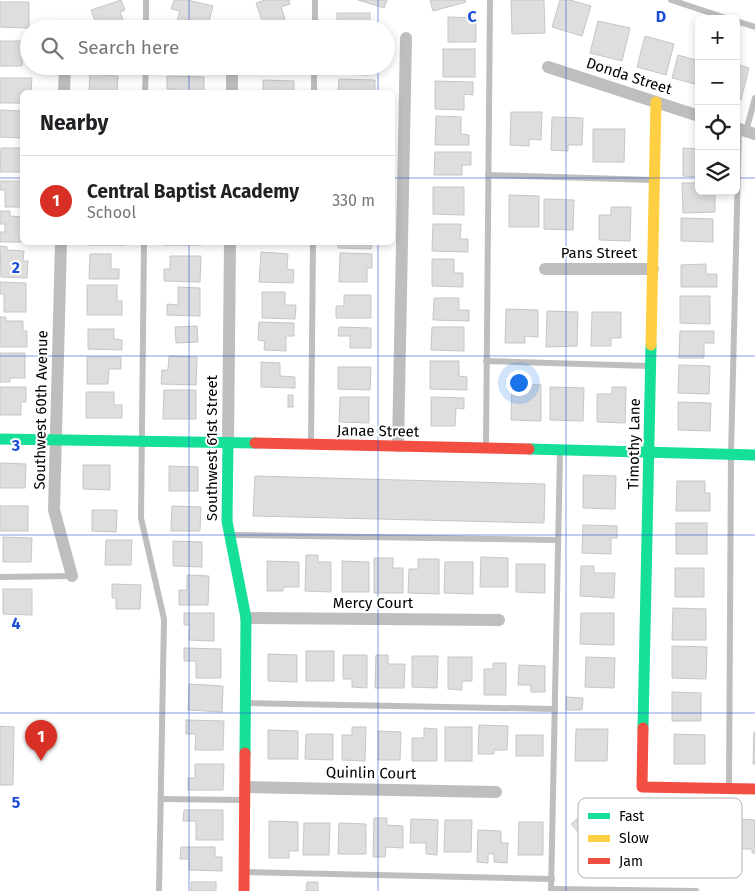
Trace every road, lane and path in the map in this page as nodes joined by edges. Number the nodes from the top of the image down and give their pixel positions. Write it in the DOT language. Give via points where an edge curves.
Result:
graph roads {
  1 [pos="146,0"];
  2 [pos="315,0"];
  3 [pos="490,0"];
  4 [pos="671,0"];
  5 [pos="716,15"];
  6 [pos="146,20"];
  7 [pos="315,20"];
  8 [pos="740,22"];
  9 [pos="755,27"];
  10 [pos="406,38"];
  11 [pos="548,67"];
  12 [pos="65,75"];
  13 [pos="146,75"];
  14 [pos="232,75"];
  15 [pos="314,75"];
  16 [pos="64,90"];
  17 [pos="145,90"];
  18 [pos="232,90"];
  19 [pos="314,90"];
  20 [pos="755,98"];
  21 [pos="656,102"];
  22 [pos="695,115"];
  23 [pos="744,130"];
  24 [pos="488,176"];
  25 [pos="654,180"];
  26 [pos="61,245"];
  27 [pos="144,245"];
  28 [pos="230,245"];
  29 [pos="313,245"];
  30 [pos="545,269"];
  31 [pos="653,269"];
  32 [pos="486,361"];
  33 [pos="651,366"];
  34 [pos="0,439"];
  35 [pos="56,440"];
  36 [pos="142,442"];
  37 [pos="228,444"];
  38 [pos="311,445"];
  39 [pos="398,446"];
  40 [pos="486,448"];
  41 [pos="560,450"];
  42 [pos="649,452"];
  43 [pos="731,454"];
  44 [pos="755,455"];
  45 [pos="230,534"];
  46 [pos="558,540"];
  47 [pos="72,576"];
  48 [pos="0,577"];
  49 [pos="246,618"];
  50 [pos="499,620"];
  51 [pos="246,703"];
  52 [pos="555,709"];
  53 [pos="246,787"];
  54 [pos="729,788"];
  55 [pos="755,789"];
  56 [pos="496,792"];
  57 [pos="161,799"];
  58 [pos="246,800"];
  59 [pos="245,872"];
  60 [pos="552,879"];
  61 [pos="552,890"];
  62 [pos="159,891"];
  63 [pos="244,891"];
  64 [pos="696,891"];
  1 -- 6 [label="lane"];
  2 -- 7 [label="lane"];
  3 -- 24 [label="lane"];
  4 -- 5 [label="lane"];
  8 -- 9 [label="lane"];
  10 -- 39 [label="street"];
  11 -- 21 [label="street, Donda Street"];
  12 -- 16 [label="street"];
  13 -- 17 [label="lane"];
  14 -- 18 [label="street"];
  15 -- 19 [label="lane"];
  20 -- 23 [label="lane"];
  21 -- 22 [label="street, Donda Street"];
  21 -- 25 [label="street, Timothy Lane"];
  23 -- 43 [label="lane"];
  24 -- 25 [label="lane"];
  24 -- 32 [label="lane"];
  25 -- 31 [label="street, Timothy Lane"];
  26 -- 35 [label="street, Southwest 60th Avenue"];
  27 -- 36 [label="lane"];
  28 -- 37 [label="street, Southwest 61st Street"];
  29 -- 38 [label="lane"];
  30 -- 31 [label="street, Pans Street"];
  31 -- 33 [label="street, Timothy Lane"];
  32 -- 33 [label="lane"];
  32 -- 40 [label="lane"];
  33 -- 42 [label="street, Timothy Lane"];
  34 -- 35 [label="street, Janae Street"];
  35 -- 36 [label="street, Janae Street"];
  35 -- 47 [label="street, Southwest 60th Avenue" via="54,510"];
  36 -- 37 [label="street, Janae Street"];
  36 -- 57 [label="lane" via="141,518 164,619"];
  37 -- 38 [label="street, Janae Street"];
  37 -- 45 [label="street, Southwest 61st Street" via="227,521"];
  38 -- 39 [label="street, Janae Street"];
  39 -- 40 [label="street, Janae Street"];
  40 -- 41 [label="street, Janae Street"];
  41 -- 42 [label="street, Janae Street"];
  41 -- 46 [label="lane"];
  42 -- 43 [label="street, Janae Street"];
  42 -- 54 [label="street, Timothy Lane" via="642,788"];
  43 -- 44 [label="street, Janae Street"];
  43 -- 54 [label="lane"];
  45 -- 46 [label="lane"];
  45 -- 49 [label="street, Southwest 61st Street"];
  46 -- 52 [label="lane"];
  47 -- 48 [label="lane"];
  49 -- 50 [label="street, Mercy Court"];
  49 -- 51 [label="street, Southwest 61st Street"];
  51 -- 52 [label="lane"];
  51 -- 53 [label="street, Southwest 61st Street"];
  52 -- 60 [label="lane"];
  53 -- 56 [label="street, Quinlin Court"];
  53 -- 58 [label="street, Southwest 61st Street"];
  54 -- 55 [label="street"];
  57 -- 58 [label="lane"];
  57 -- 62 [label="lane"];
  58 -- 59 [label="street, Southwest 61st Street"];
  59 -- 60 [label="lane"];
  59 -- 63 [label="street, Southwest 61st Street"];
  60 -- 61 [label="lane"];
  61 -- 64 [label="lane"];
}
